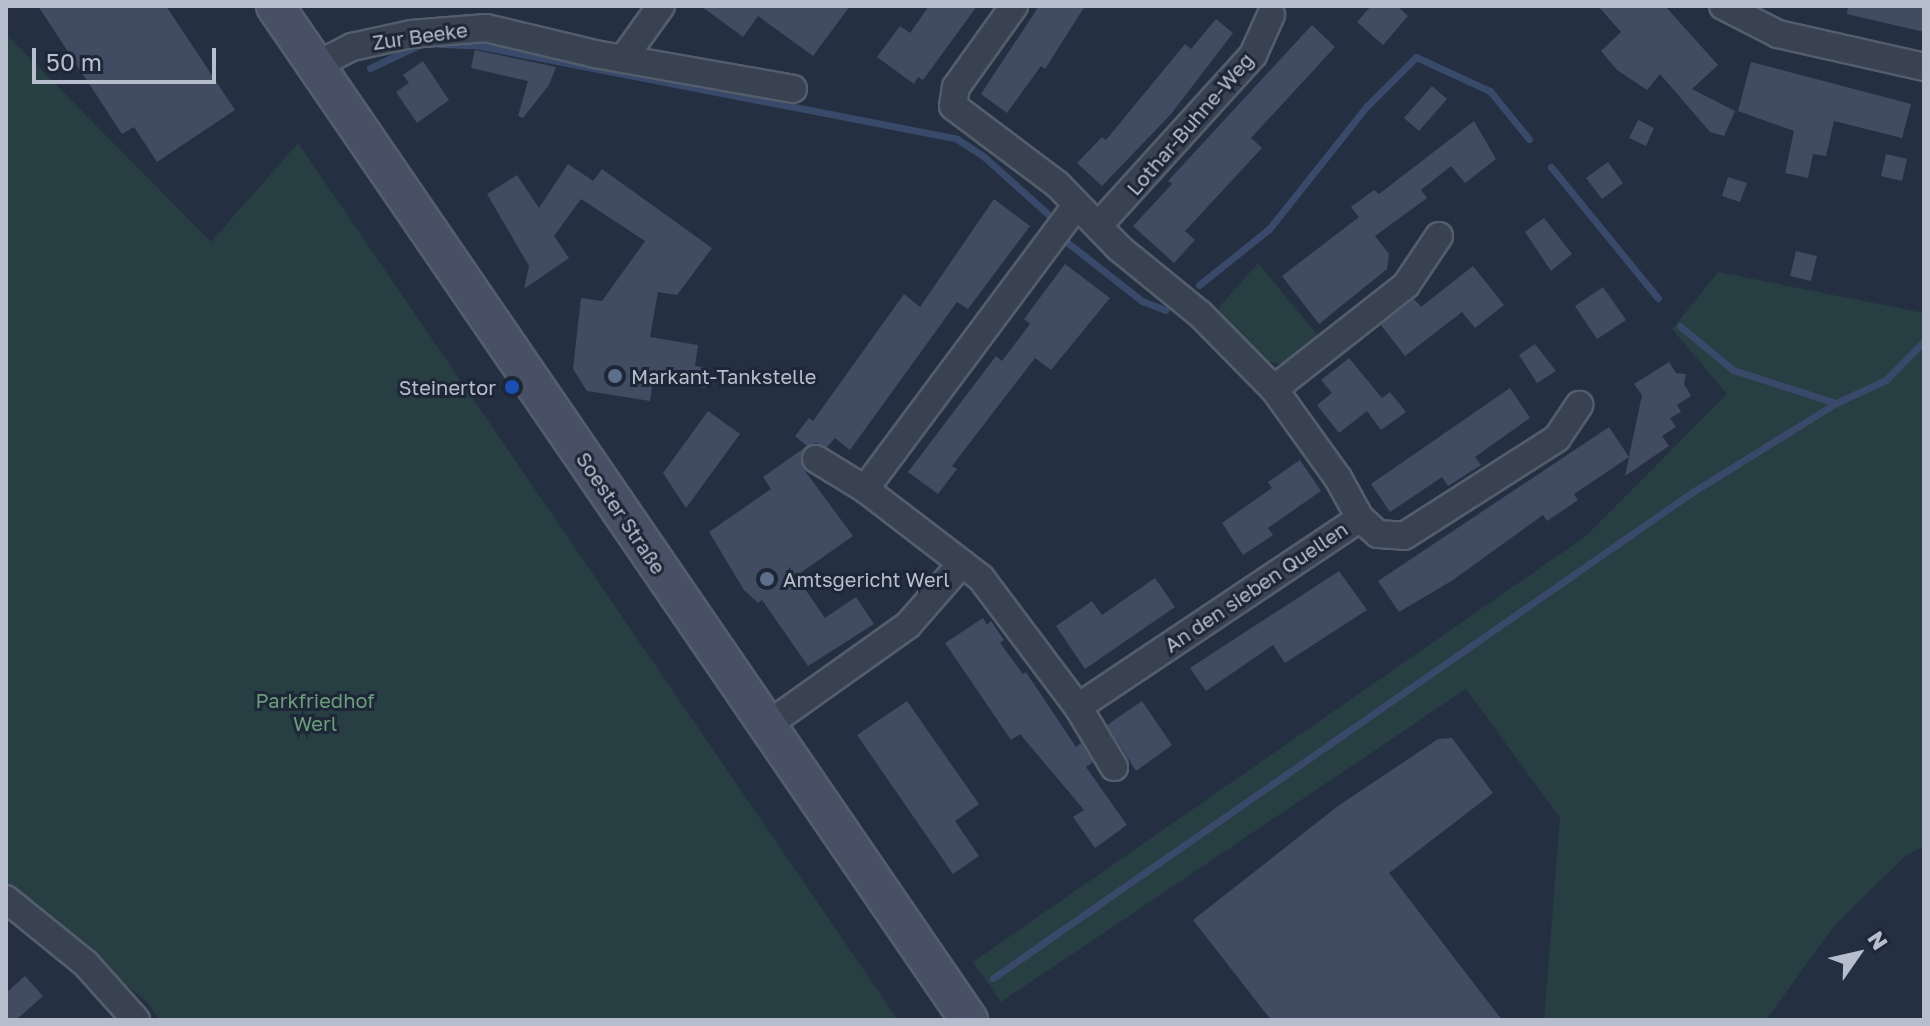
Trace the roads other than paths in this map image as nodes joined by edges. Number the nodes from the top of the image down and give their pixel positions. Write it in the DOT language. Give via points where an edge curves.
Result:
graph roads {
  1 [pos="275,6"];
  2 [pos="661,6"];
  3 [pos="1014,6"];
  4 [pos="1723,6"];
  5 [pos="1271,15"];
  6 [pos="623,59"];
  7 [pos="315,66"];
  8 [pos="1924,67"];
  9 [pos="793,89"];
  10 [pos="1077,205"];
  11 [pos="1098,226"];
  12 [pos="1439,236"];
  13 [pos="1274,389"];
  14 [pos="1579,405"];
  15 [pos="816,459"];
  16 [pos="865,489"];
  17 [pos="1360,518"];
  18 [pos="962,563"];
  19 [pos="1078,707"];
  20 [pos="766,726"];
  21 [pos="1114,767"];
  22 [pos="6,899"];
  23 [pos="136,1020"];
  24 [pos="969,1020"];
  1 -- 7 [label="main road, Soester Straße"];
  2 -- 6 [label="street"];
  3 -- 10 [label="street, An den sieben Quellen" via="956,87 953,106"];
  4 -- 8 [label="street" via="1778,34"];
  5 -- 11 [label="street, Lothar-Buhne-Weg" via="1253,55"];
  6 -- 7 [label="street, Zur Beeke" via="486,28 464,28 352,47"];
  6 -- 9 [label="street, Zur Beeke"];
  7 -- 20 [label="main road, Soester Straße"];
  10 -- 11 [label="street, An den sieben Quellen"];
  10 -- 16 [label="street"];
  11 -- 13 [label="street, An den sieben Quellen" via="1200,314"];
  12 -- 13 [label="street" via="1406,285"];
  13 -- 17 [label="street, An den sieben Quellen"];
  14 -- 17 [label="street" via="1557,438 1404,536 1378,534"];
  15 -- 16 [label="street"];
  16 -- 18 [label="street"];
  17 -- 19 [label="street, An den sieben Quellen"];
  18 -- 19 [label="street" via="1004,602"];
  18 -- 20 [label="street" via="908,625"];
  19 -- 21 [label="street"];
  20 -- 24 [label="main road, Soester Straße"];
  22 -- 23 [label="street" via="86,964"];
}
